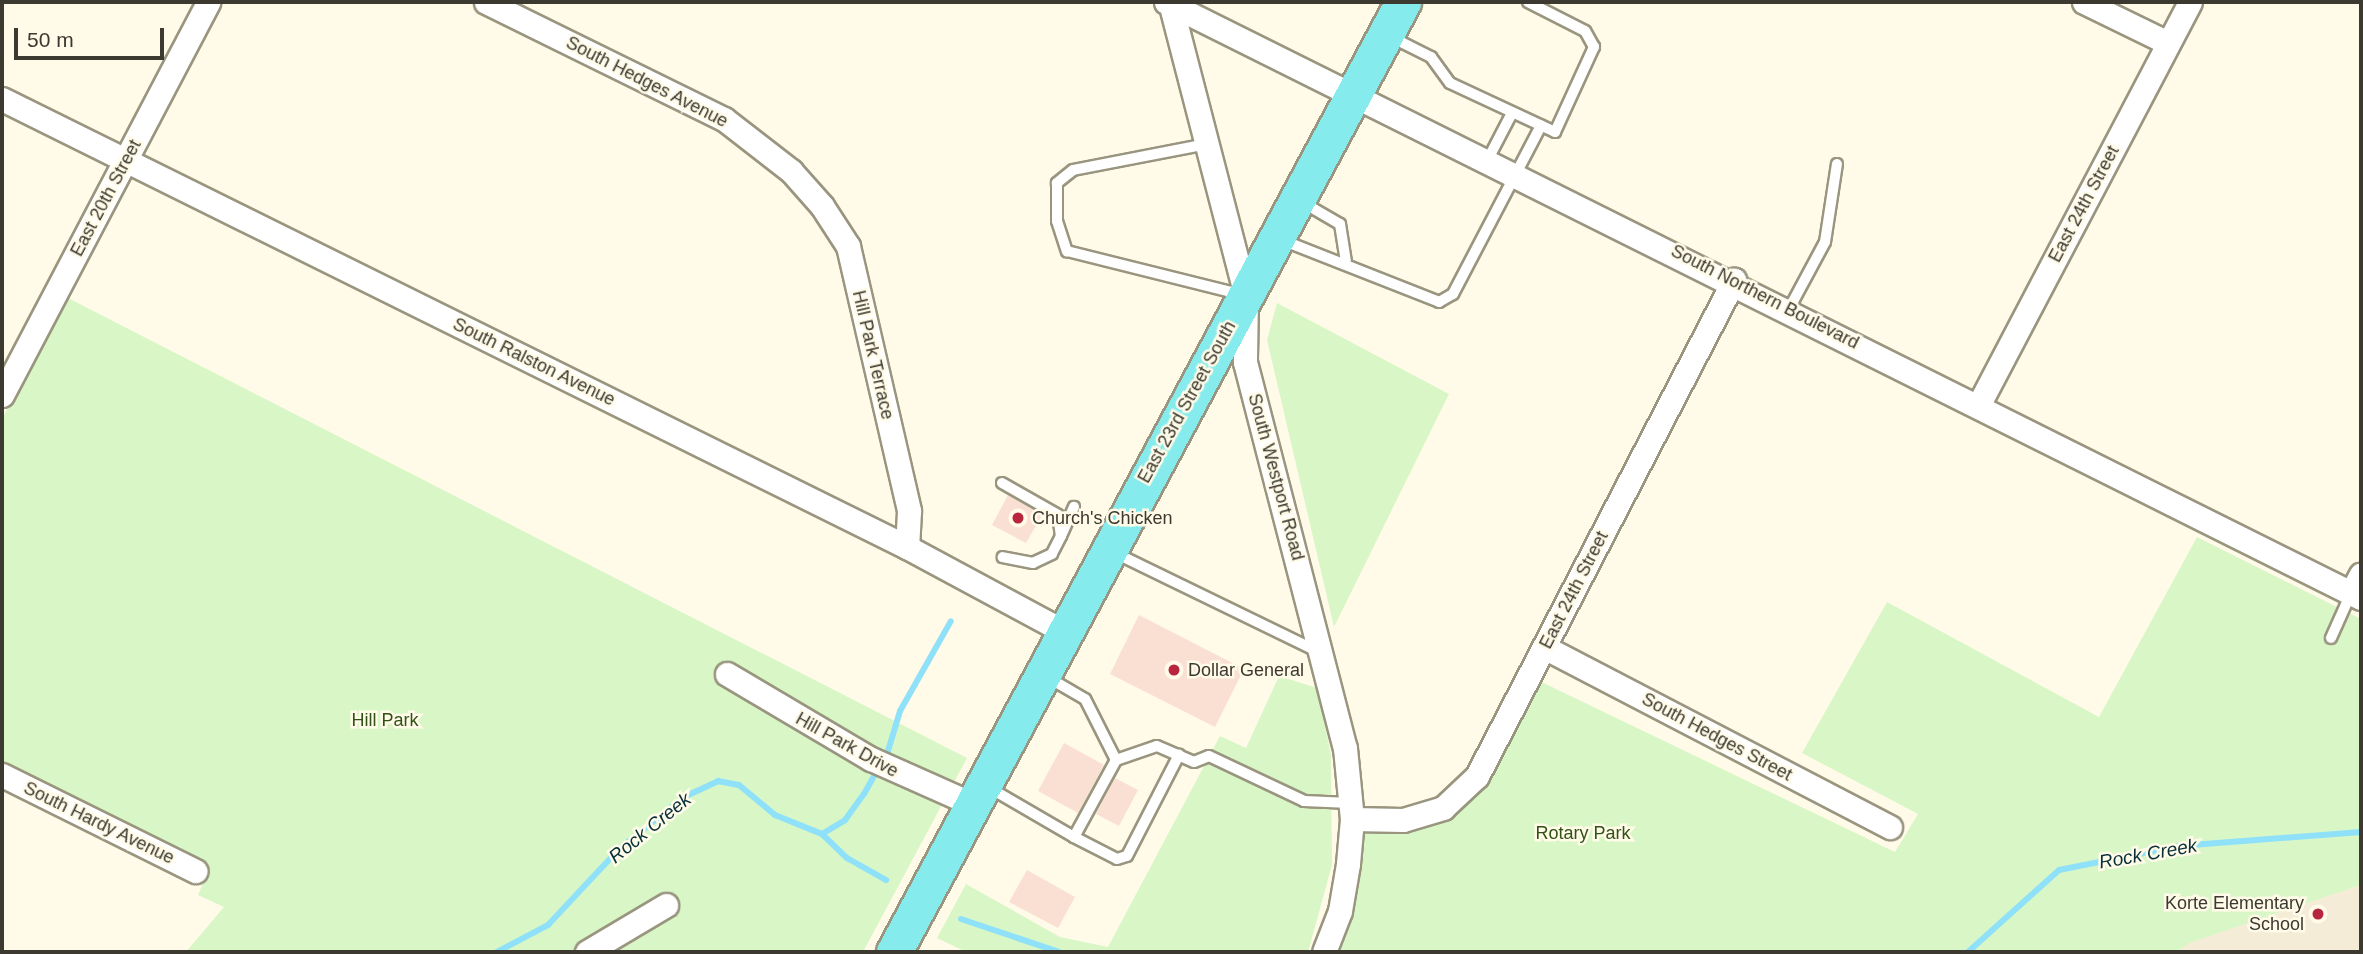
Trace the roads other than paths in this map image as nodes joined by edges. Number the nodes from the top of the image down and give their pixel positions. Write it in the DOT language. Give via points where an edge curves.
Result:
graph roads {
  1 [pos="208,2"];
  2 [pos="486,2"];
  3 [pos="1169,2"];
  4 [pos="1403,2"];
  5 [pos="1528,2"];
  6 [pos="2084,2"];
  7 [pos="2190,2"];
  8 [pos="1386,34"];
  9 [pos="2168,43"];
  10 [pos="1353,95"];
  11 [pos="2,99"];
  12 [pos="1512,113"];
  13 [pos="1541,126"];
  14 [pos="1207,144"];
  15 [pos="127,159"];
  16 [pos="1488,161"];
  17 [pos="1837,164"];
  18 [pos="1516,175"];
  19 [pos="797,178"];
  20 [pos="1297,199"];
  21 [pos="1276,238"];
  22 [pos="1346,261"];
  23 [pos="1734,281"];
  24 [pos="1246,295"];
  25 [pos="1789,309"];
  26 [pos="2,395"];
  27 [pos="1978,406"];
  28 [pos="1002,483"];
  29 [pos="1074,507"];
  30 [pos="1061,536"];
  31 [pos="907,547"];
  32 [pos="1107,549"];
  33 [pos="1003,558"];
  34 [pos="2358,588"];
  35 [pos="1063,631"];
  36 [pos="2331,638"];
  37 [pos="1544,647"];
  38 [pos="1325,654"];
  39 [pos="1041,673"];
  40 [pos="727,674"];
  41 [pos="1179,755"];
  42 [pos="1116,760"];
  43 [pos="2,775"];
  44 [pos="978,794"];
  45 [pos="1351,811"];
  46 [pos="1890,827"];
  47 [pos="1074,837"];
  48 [pos="195,871"];
  49 [pos="666,905"];
  50 [pos="587,952"];
  51 [pos="894,952"];
  52 [pos="1324,952"];
  1 -- 15 [label="street, East 20th Street"];
  2 -- 19 [label="street, South Hedges Avenue" via="724,119"];
  3 -- 10 [label="street, South Northern Boulevard"];
  3 -- 14 [label="street, South Westport Road"];
  4 -- 8 [label="main road, East 23rd Street South"];
  5 -- 13 [label="lane" via="1585,31 1594,47 1555,132"];
  6 -- 9 [label="street"];
  7 -- 9 [label="street, East 24th Street"];
  8 -- 10 [label="main road, East 23rd Street South"];
  8 -- 12 [label="lane" via="1431,57 1450,83"];
  9 -- 27 [label="street, East 24th Street"];
  10 -- 16 [label="street, South Northern Boulevard"];
  10 -- 20 [label="main road, East 23rd Street South"];
  11 -- 15 [label="street, South Ralston Avenue"];
  12 -- 13 [label="lane"];
  12 -- 16 [label="lane"];
  13 -- 18 [label="lane"];
  14 -- 24 [label="street, South Westport Road"];
  14 -- 24 [label="lane" via="1073,170 1057,183 1057,221 1067,251"];
  15 -- 26 [label="street, East 20th Street"];
  15 -- 31 [label="street, South Ralston Avenue"];
  16 -- 18 [label="street, South Northern Boulevard"];
  17 -- 25 [label="lane" via="1825,242"];
  18 -- 22 [label="lane" via="1453,294 1439,302"];
  18 -- 23 [label="street, South Northern Boulevard"];
  19 -- 31 [label="street, Hill Park Terrace" via="848,246 909,511"];
  20 -- 21 [label="main road, East 23rd Street South"];
  20 -- 22 [label="lane" via="1340,224"];
  21 -- 22 [label="lane"];
  21 -- 24 [label="main road, East 23rd Street South"];
  23 -- 25 [label="street, South Northern Boulevard"];
  23 -- 37 [label="street, East 24th Street"];
  24 -- 32 [label="main road, East 23rd Street South"];
  24 -- 38 [label="street, South Westport Road" via="1245,362"];
  25 -- 27 [label="street, South Northern Boulevard"];
  27 -- 34 [label="street, South Northern Boulevard"];
  28 -- 30 [label="lane" via="1058,515"];
  29 -- 30 [label="lane"];
  30 -- 33 [label="lane" via="1052,554 1033,563"];
  31 -- 35 [label="street, South Ralston Avenue"];
  32 -- 35 [label="main road, East 23rd Street South"];
  32 -- 38 [label="lane"];
  34 -- 36 [label="lane"];
  35 -- 39 [label="main road, East 23rd Street South"];
  37 -- 45 [label="street, East 24th Street" via="1477,776 1443,808 1403,820"];
  37 -- 46 [label="street, South Hedges Street"];
  38 -- 45 [label="street, South Westport Road"];
  39 -- 42 [label="lane" via="1085,699"];
  39 -- 44 [label="main road, East 23rd Street South"];
  40 -- 44 [label="street, Hill Park Drive" via="880,764"];
  41 -- 42 [label="lane" via="1157,746"];
  41 -- 45 [label="lane" via="1194,762 1209,756 1304,802"];
  41 -- 47 [label="lane" via="1128,856 1117,859"];
  42 -- 47 [label="lane"];
  43 -- 48 [label="street, South Hardy Avenue"];
  44 -- 47 [label="lane"];
  44 -- 51 [label="main road, East 23rd Street South"];
  45 -- 52 [label="street, South Westport Road" via="1340,911"];
  49 -- 50 [label="street"];
}
